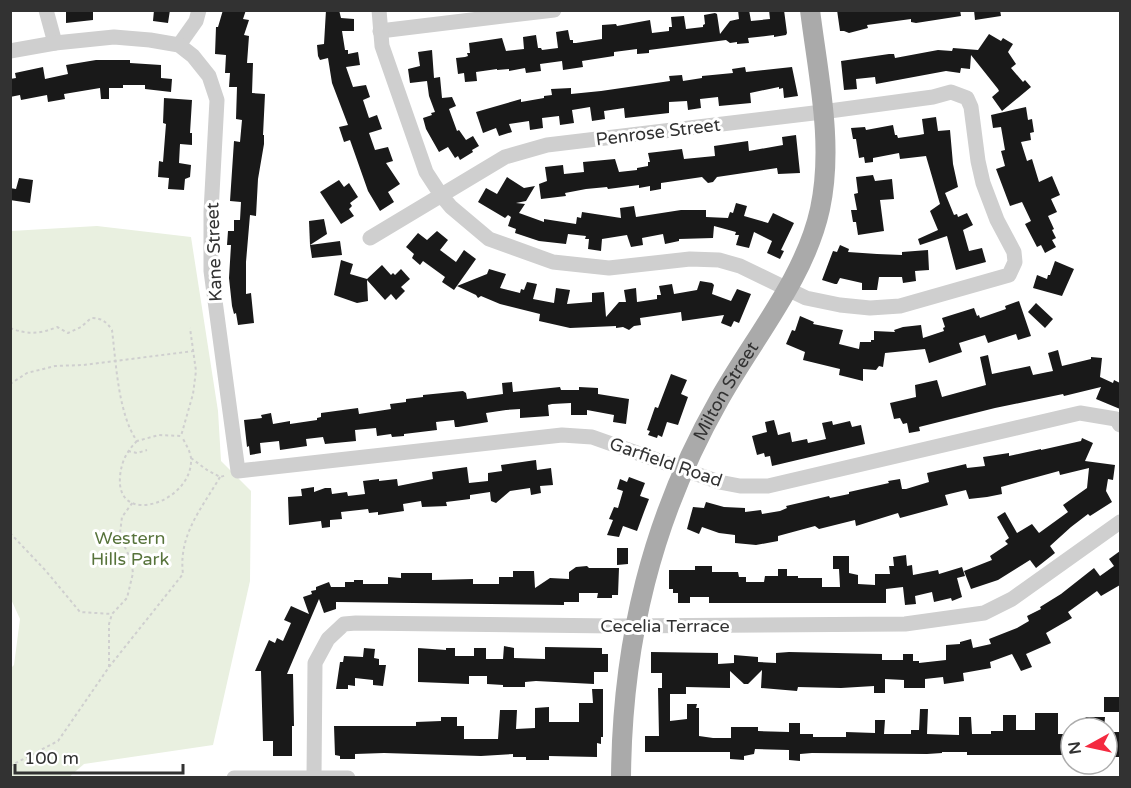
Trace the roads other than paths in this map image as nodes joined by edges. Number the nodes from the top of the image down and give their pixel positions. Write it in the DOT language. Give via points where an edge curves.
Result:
graph roads {
  1 [pos="46,10"];
  2 [pos="200,10"];
  3 [pos="379,10"];
  4 [pos="554,10"];
  5 [pos="810,10"];
  6 [pos="380,31"];
  7 [pos="55,43"];
  8 [pos="179,45"];
  9 [pos="10,51"];
  10 [pos="822,112"];
  11 [pos="441,195"];
  12 [pos="370,238"];
  13 [pos="786,289"];
  14 [pos="1120,425"];
  15 [pos="684,469"];
  16 [pos="238,471"];
  17 [pos="1120,522"];
  18 [pos="634,626"];
  19 [pos="234,777"];
  20 [pos="314,777"];
  21 [pos="348,777"];
  22 [pos="621,777"];
  1 -- 7 [label="street"];
  2 -- 8 [label="street"];
  3 -- 6 [label="street"];
  4 -- 6 [label="street"];
  5 -- 10 [label="main road, Milton Street"];
  6 -- 11 [label="street" via="426,172"];
  7 -- 8 [label="street" via="114,37"];
  7 -- 9 [label="street"];
  8 -- 16 [label="street, Kane Street" via="209,76 217,100 211,271"];
  10 -- 11 [label="street, Penrose Street" via="547,146 505,157"];
  10 -- 13 [label="main road, Milton Street" via="826,155 820,209 810,244"];
  10 -- 13 [label="street, Penrose Street" via="951,92 967,98 983,183 1015,262 1009,275 900,306 840,305"];
  11 -- 12 [label="street, Penrose Street"];
  11 -- 13 [label="street" via="489,239 553,262 609,268 690,259 719,260"];
  13 -- 15 [label="main road, Milton Street" via="719,400"];
  14 -- 15 [label="street, Garfield Road" via="1116,419 1080,414 768,486 719,482"];
  15 -- 16 [label="street, Garfield Road" via="592,437 562,435"];
  15 -- 18 [label="main road, Milton Street" via="657,536"];
  17 -- 18 [label="street, Cecelia Terrace" via="1012,599 984,613 905,624"];
  18 -- 20 [label="street, Cecelia Terrace" via="344,624 328,639 315,663"];
  18 -- 22 [label="main road, Milton Street" via="624,701"];
  19 -- 20 [label="street"];
  20 -- 21 [label="street"];
}
